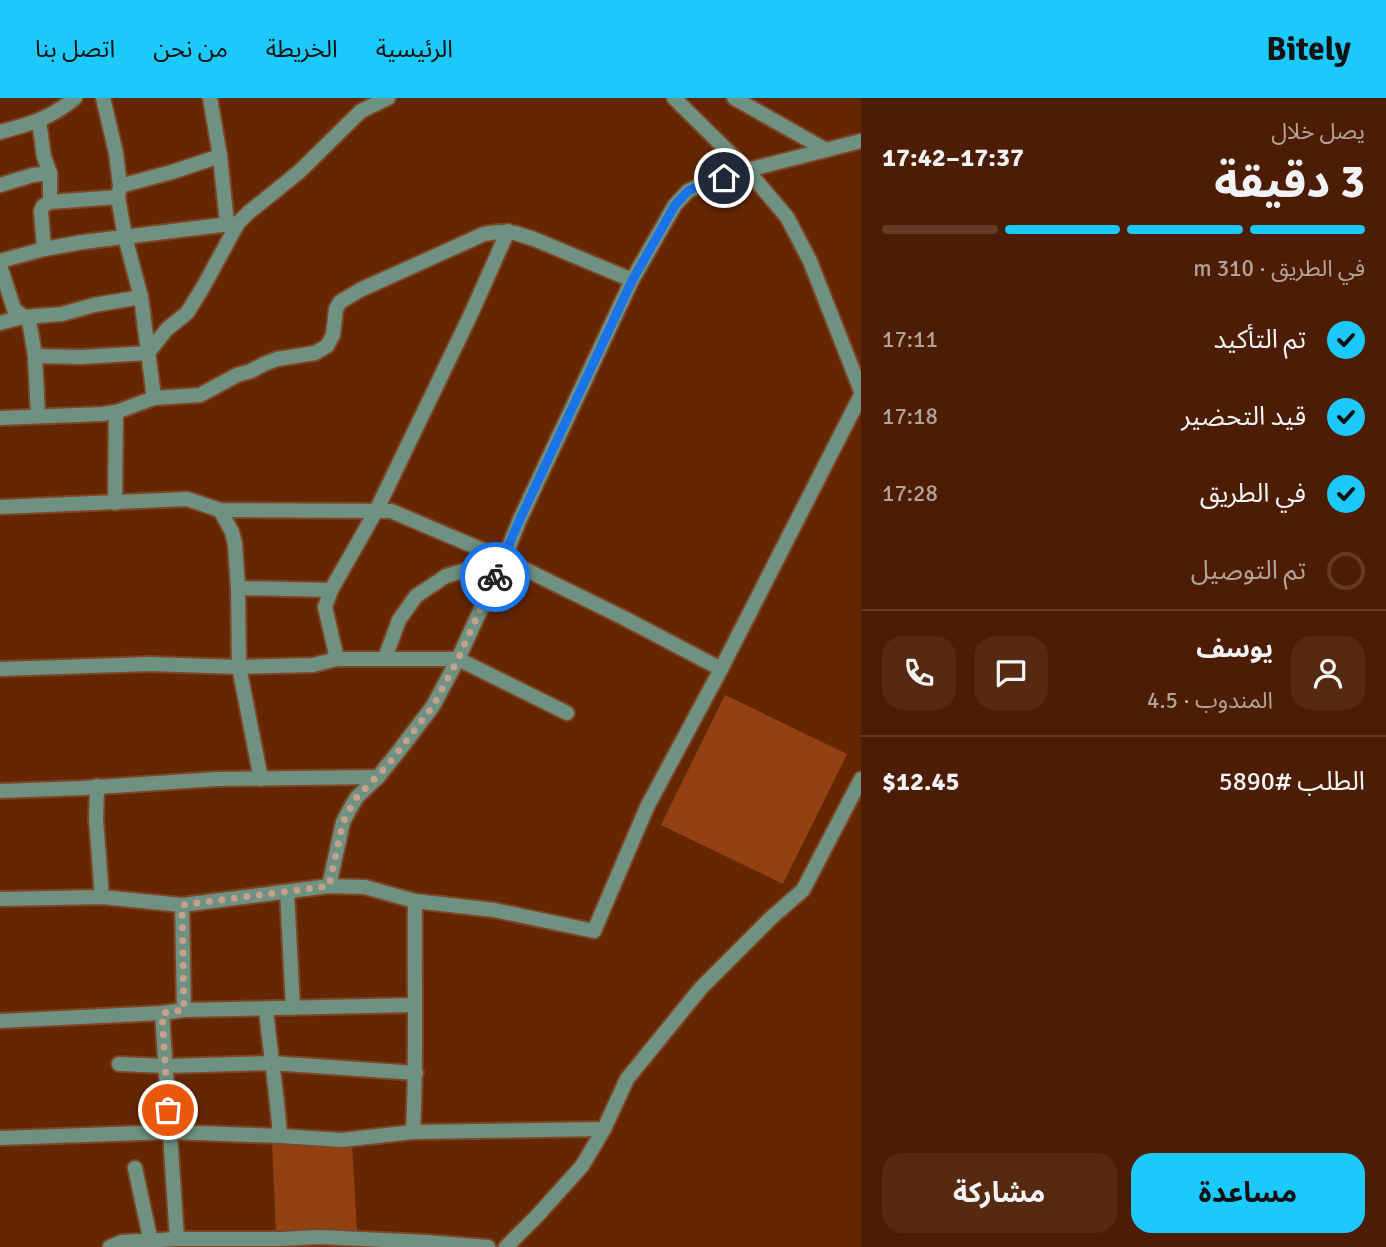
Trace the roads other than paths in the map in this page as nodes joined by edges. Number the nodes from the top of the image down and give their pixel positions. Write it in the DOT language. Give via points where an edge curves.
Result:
graph roads {
  1 [pos="75,98"];
  2 [pos="103,98"];
  3 [pos="210,98"];
  4 [pos="388,98"];
  5 [pos="674,98"];
  6 [pos="734,98"];
  7 [pos="40,121"];
  8 [pos="0,132"];
  9 [pos="861,141"];
  10 [pos="826,150"];
  11 [pos="220,156"];
  12 [pos="747,170"];
  13 [pos="50,173"];
  14 [pos="0,186"];
  15 [pos="119,191"];
  16 [pos="50,202"];
  17 [pos="233,223"];
  18 [pos="508,231"];
  19 [pos="125,237"];
  20 [pos="44,249"];
  21 [pos="0,264"];
  22 [pos="632,281"];
  23 [pos="141,297"];
  24 [pos="23,317"];
  25 [pos="0,323"];
  26 [pos="148,353"];
  27 [pos="35,356"];
  28 [pos="861,393"];
  29 [pos="154,398"];
  30 [pos="116,412"];
  31 [pos="38,416"];
  32 [pos="0,418"];
  33 [pos="115,503"];
  34 [pos="0,507"];
  35 [pos="220,510"];
  36 [pos="376,511"];
  37 [pos="504,559"];
  38 [pos="239,588"];
  39 [pos="331,590"];
  40 [pos="385,658"];
  41 [pos="337,659"];
  42 [pos="458,659"];
  43 [pos="239,667"];
  44 [pos="721,668"];
  45 [pos="0,669"];
  46 [pos="567,713"];
  47 [pos="378,778"];
  48 [pos="261,779"];
  49 [pos="861,779"];
  50 [pos="97,786"];
  51 [pos="0,791"];
  52 [pos="329,886"];
  53 [pos="287,892"];
  54 [pos="102,897"];
  55 [pos="0,899"];
  56 [pos="415,901"];
  57 [pos="182,905"];
  58 [pos="414,1005"];
  59 [pos="293,1008"];
  60 [pos="266,1009"];
  61 [pos="184,1010"];
  62 [pos="162,1013"];
  63 [pos="0,1021"];
  64 [pos="271,1063"];
  65 [pos="119,1064"];
  66 [pos="165,1066"];
  67 [pos="416,1073"];
  68 [pos="604,1129"];
  69 [pos="170,1132"];
  70 [pos="412,1132"];
  71 [pos="280,1136"];
  72 [pos="0,1138"];
  73 [pos="135,1168"];
  74 [pos="177,1239"];
  75 [pos="233,1243"];
  76 [pos="152,1244"];
  77 [pos="425,1244"];
  78 [pos="110,1247"];
  79 [pos="488,1247"];
  80 [pos="506,1247"];
  1 -- 7 [label="street"];
  2 -- 15 [label="street"];
  3 -- 11 [label="street"];
  4 -- 17 [label="street" via="361,111 299,172"];
  5 -- 12 [label="street"];
  6 -- 10 [label="street"];
  7 -- 8 [label="street"];
  7 -- 13 [label="street"];
  9 -- 10 [label="street"];
  10 -- 12 [label="street"];
  11 -- 15 [label="street"];
  11 -- 17 [label="street"];
  12 -- 22 [label="street" via="688,191 675,205"];
  12 -- 28 [label="street" via="787,217 810,261"];
  13 -- 14 [label="street"];
  13 -- 16 [label="street"];
  15 -- 16 [label="street"];
  15 -- 19 [label="street"];
  16 -- 20 [label="street" via="41,211"];
  17 -- 19 [label="street"];
  17 -- 26 [label="street" via="187,313"];
  18 -- 22 [label="street"];
  18 -- 29 [label="street" via="484,234 340,302 327,346 315,353 277,359 200,395"];
  18 -- 36 [label="street"];
  19 -- 20 [label="street"];
  19 -- 23 [label="street"];
  20 -- 21 [label="street"];
  21 -- 24 [label="street" via="14,309"];
  22 -- 37 [label="street"];
  23 -- 24 [label="street" via="62,314"];
  23 -- 26 [label="street"];
  24 -- 25 [label="street"];
  24 -- 27 [label="street" via="30,326"];
  26 -- 27 [label="street"];
  26 -- 29 [label="street"];
  27 -- 31 [label="street"];
  28 -- 44 [label="street"];
  29 -- 30 [label="street"];
  30 -- 31 [label="street"];
  30 -- 33 [label="street"];
  31 -- 32 [label="street"];
  33 -- 34 [label="street"];
  33 -- 35 [label="street" via="187,499"];
  35 -- 36 [label="street"];
  35 -- 38 [label="street" via="235,544"];
  36 -- 37 [label="street" via="391,510"];
  36 -- 39 [label="street"];
  37 -- 40 [label="street" via="446,576 416,596 399,620"];
  37 -- 42 [label="street"];
  37 -- 44 [label="street"];
  38 -- 39 [label="street"];
  38 -- 43 [label="street"];
  39 -- 41 [label="street" via="325,607"];
  40 -- 41 [label="street"];
  40 -- 42 [label="street"];
  41 -- 43 [label="street" via="313,665"];
  42 -- 46 [label="street"];
  42 -- 47 [label="street" via="433,706"];
  43 -- 45 [label="street" via="150,664"];
  43 -- 48 [label="street"];
  44 -- 56 [label="street" via="647,807 594,931 494,910"];
  47 -- 48 [label="street"];
  47 -- 52 [label="street" via="357,797 343,822"];
  48 -- 50 [label="street"];
  49 -- 68 [label="street" via="803,890 701,988 627,1079"];
  50 -- 51 [label="street"];
  50 -- 54 [label="street"];
  52 -- 53 [label="street"];
  52 -- 56 [label="street" via="365,887"];
  53 -- 57 [label="street"];
  53 -- 59 [label="street"];
  54 -- 55 [label="street"];
  54 -- 57 [label="street"];
  56 -- 58 [label="street"];
  57 -- 61 [label="street"];
  58 -- 59 [label="street"];
  58 -- 67 [label="street"];
  59 -- 60 [label="street"];
  60 -- 61 [label="street"];
  60 -- 64 [label="street"];
  61 -- 62 [label="street"];
  62 -- 63 [label="street"];
  62 -- 66 [label="street"];
  64 -- 66 [label="street"];
  64 -- 67 [label="street"];
  64 -- 71 [label="street"];
  65 -- 66 [label="street"];
  66 -- 69 [label="street"];
  67 -- 70 [label="street"];
  68 -- 70 [label="street"];
  68 -- 80 [label="street" via="582,1166"];
  69 -- 71 [label="street"];
  69 -- 72 [label="street"];
  69 -- 74 [label="street"];
  70 -- 71 [label="street" via="342,1140"];
  73 -- 76 [label="street"];
  74 -- 75 [label="street"];
  74 -- 76 [label="street"];
  75 -- 77 [label="street" via="319,1237"];
  76 -- 78 [label="street" via="122,1242"];
  77 -- 79 [label="street"];
}
